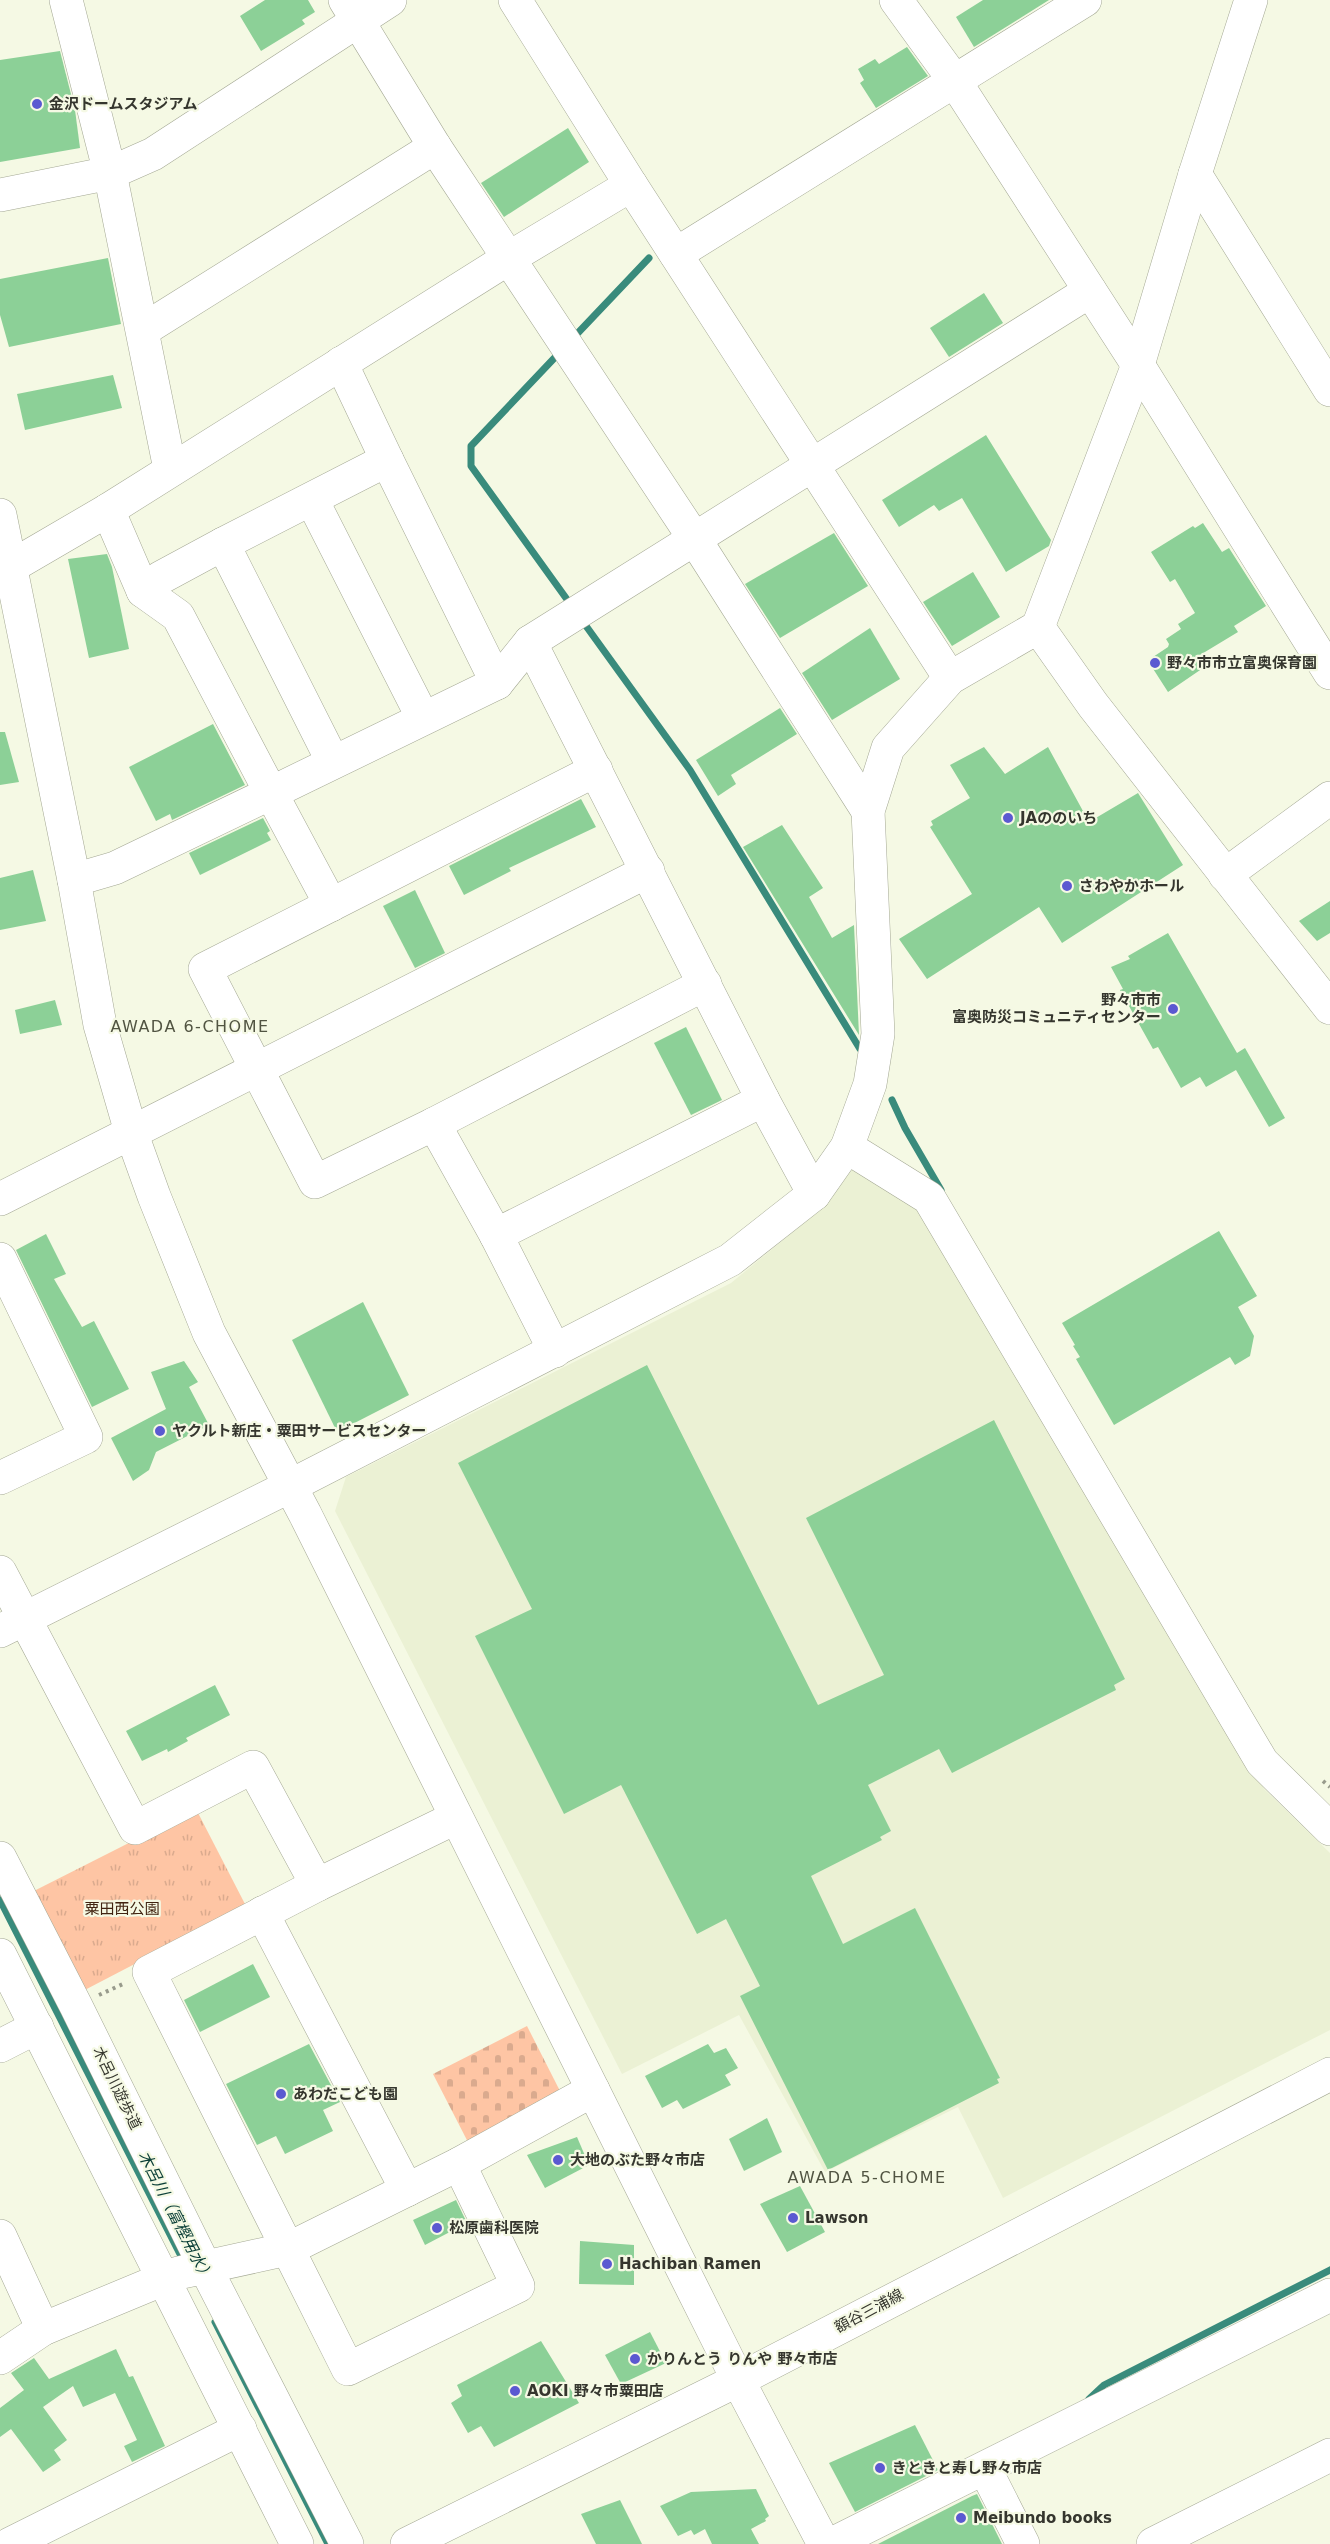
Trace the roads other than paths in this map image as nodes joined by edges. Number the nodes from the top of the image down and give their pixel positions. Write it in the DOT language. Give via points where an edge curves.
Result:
graph roads {
  1 [pos="66,0"];
  2 [pos="390,0"];
  3 [pos="515,0"];
  4 [pos="896,0"];
  5 [pos="1085,0"];
  6 [pos="1251,0"];
  7 [pos="351,10"];
  8 [pos="954,80"];
  9 [pos="435,147"];
  10 [pos="110,173"];
  11 [pos="1195,174"];
  12 [pos="631,185"];
  13 [pos="0,195"];
  14 [pos="676,254"];
  15 [pos="509,258"];
  16 [pos="1089,291"];
  17 [pos="143,330"];
  18 [pos="341,363"];
  19 [pos="1138,365"];
  20 [pos="1330,390"];
  21 [pos="387,460"];
  22 [pos="814,465"];
  23 [pos="170,469"];
  24 [pos="312,500"];
  25 [pos="108,510"];
  26 [pos="0,515"];
  27 [pos="694,538"];
  28 [pos="223,544"];
  29 [pos="6,571"];
  30 [pos="143,591"];
  31 [pos="1038,627"];
  32 [pos="530,642"];
  33 [pos="1330,673"];
  34 [pos="950,678"];
  35 [pos="497,683"];
  36 [pos="423,718"];
  37 [pos="333,762"];
  38 [pos="596,770"];
  39 [pos="271,793"];
  40 [pos="1330,798"];
  41 [pos="868,811"];
  42 [pos="648,871"];
  43 [pos="1225,874"];
  44 [pos="74,880"];
  45 [pos="331,905"];
  46 [pos="705,984"];
  47 [pos="1330,1008"];
  48 [pos="256,1070"];
  49 [pos="763,1100"];
  50 [pos="434,1124"];
  51 [pos="131,1132"];
  52 [pos="847,1147"];
  53 [pos="814,1194"];
  54 [pos="0,1199"];
  55 [pos="496,1235"];
  56 [pos="0,1259"];
  57 [pos="555,1351"];
  58 [pos="0,1478"];
  59 [pos="290,1486"];
  60 [pos="0,1572"];
  61 [pos="12,1625"];
  62 [pos="455,1818"];
  63 [pos="1330,1829"];
  64 [pos="0,1858"];
  65 [pos="316,1885"];
  66 [pos="262,1913"];
  67 [pos="0,1955"];
  68 [pos="38,2027"];
  69 [pos="0,2046"];
  70 [pos="1330,2074"];
  71 [pos="593,2090"];
  72 [pos="459,2164"];
  73 [pos="407,2190"];
  74 [pos="0,2236"];
  75 [pos="288,2248"];
  76 [pos="187,2272"];
  77 [pos="1330,2295"];
  78 [pos="44,2329"];
  79 [pos="0,2358"];
  80 [pos="738,2380"];
  81 [pos="240,2429"];
  82 [pos="1330,2455"];
  83 [pos="985,2469"];
  84 [pos="10,2544"];
  85 [pos="297,2544"];
  86 [pos="347,2544"];
  87 [pos="407,2544"];
  88 [pos="825,2544"];
  89 [pos="832,2544"];
  90 [pos="1023,2544"];
  91 [pos="1153,2544"];
  1 -- 10 [label="street"];
  2 -- 7 [label="street"];
  3 -- 12 [label="street"];
  4 -- 8 [label="street"];
  5 -- 8 [label="street"];
  6 -- 11 [label="street"];
  7 -- 9 [label="street"];
  7 -- 10 [label="street" via="153,154"];
  8 -- 14 [label="street"];
  8 -- 16 [label="street"];
  9 -- 15 [label="street"];
  9 -- 17 [label="street"];
  10 -- 13 [label="street"];
  10 -- 17 [label="street"];
  11 -- 19 [label="street"];
  11 -- 20 [label="street"];
  12 -- 14 [label="street"];
  12 -- 15 [label="street"];
  14 -- 22 [label="street"];
  15 -- 18 [label="street"];
  15 -- 27 [label="street"];
  16 -- 19 [label="street"];
  16 -- 22 [label="street"];
  17 -- 23 [label="street"];
  18 -- 21 [label="street"];
  18 -- 23 [label="street"];
  19 -- 31 [label="street"];
  19 -- 33 [label="street"];
  21 -- 24 [label="street"];
  21 -- 35 [label="street"];
  22 -- 27 [label="street"];
  22 -- 34 [label="street"];
  23 -- 25 [label="street"];
  24 -- 28 [label="street"];
  24 -- 36 [label="street"];
  25 -- 29 [label="street"];
  25 -- 30 [label="street"];
  26 -- 29 [label="street"];
  27 -- 32 [label="street"];
  27 -- 41 [label="street"];
  28 -- 30 [label="street"];
  28 -- 37 [label="street"];
  29 -- 44 [label="street"];
  30 -- 39 [label="street" via="178,616"];
  31 -- 34 [label="street"];
  31 -- 43 [label="street" via="1093,705"];
  32 -- 35 [label="street"];
  32 -- 38 [label="street"];
  34 -- 41 [label="street" via="888,748"];
  35 -- 36 [label="street"];
  36 -- 37 [label="street"];
  37 -- 39 [label="street"];
  38 -- 42 [label="street"];
  38 -- 45 [label="street"];
  39 -- 44 [label="street" via="115,868"];
  39 -- 45 [label="street"];
  40 -- 43 [label="street"];
  41 -- 52 [label="street" via="878,1034 870,1084"];
  42 -- 46 [label="street"];
  42 -- 48 [label="street"];
  43 -- 47 [label="street"];
  44 -- 51 [label="street" via="100,1024"];
  45 -- 48 [label="street" via="205,969"];
  46 -- 49 [label="street"];
  46 -- 50 [label="street"];
  48 -- 50 [label="street" via="315,1182"];
  48 -- 51 [label="street"];
  49 -- 53 [label="street"];
  49 -- 55 [label="street"];
  50 -- 55 [label="street"];
  51 -- 54 [label="street"];
  51 -- 59 [label="street" via="209,1333"];
  52 -- 53 [label="street"];
  52 -- 63 [label="street" via="929,1198 1262,1762"];
  53 -- 57 [label="street" via="730,1260"];
  55 -- 57 [label="street"];
  56 -- 58 [label="street" via="86,1437"];
  57 -- 59 [label="street"];
  59 -- 61 [label="street"];
  59 -- 62 [label="street"];
  60 -- 61 [label="street"];
  61 -- 65 [label="street" via="135,1828 253,1767"];
  62 -- 65 [label="street"];
  62 -- 71 [label="street"];
  64 -- 76 [label="street, 木呂川遊歩道" via="76,2006"];
  65 -- 66 [label="street"];
  66 -- 73 [label="street"];
  66 -- 75 [label="street" via="149,1972"];
  67 -- 68 [label="street"];
  68 -- 69 [label="street"];
  68 -- 76 [label="street"];
  70 -- 80 [label="street, 額谷三浦線"];
  71 -- 72 [label="street"];
  71 -- 80 [label="street"];
  72 -- 73 [label="street"];
  72 -- 75 [label="street" via="518,2286 348,2369"];
  73 -- 75 [label="street"];
  74 -- 78 [label="street"];
  75 -- 76 [label="street"];
  76 -- 78 [label="street"];
  76 -- 81 [label="street"];
  76 -- 86 [label="street, 木呂川遊歩道"];
  77 -- 83 [label="street"];
  78 -- 79 [label="street"];
  80 -- 87 [label="street, 額谷三浦線"];
  80 -- 88 [label="street"];
  81 -- 84 [label="street"];
  81 -- 85 [label="street"];
  82 -- 91 [label="street"];
  83 -- 89 [label="street"];
  83 -- 90 [label="street"];
}
